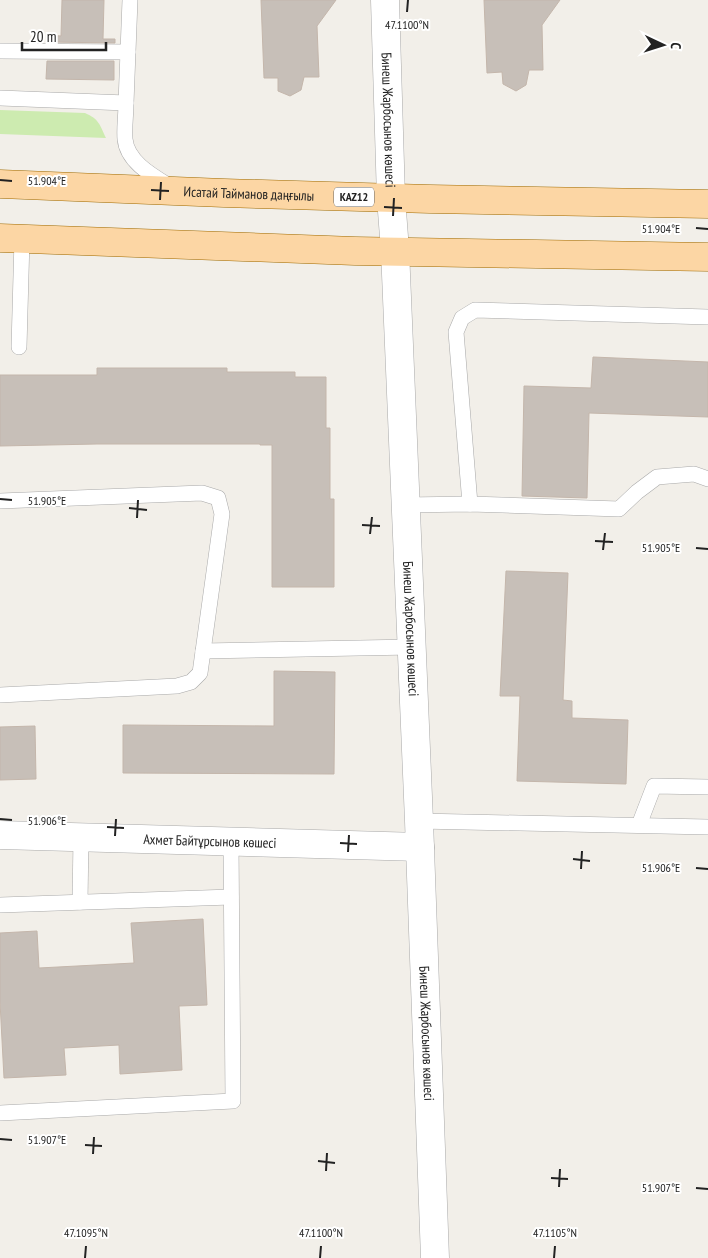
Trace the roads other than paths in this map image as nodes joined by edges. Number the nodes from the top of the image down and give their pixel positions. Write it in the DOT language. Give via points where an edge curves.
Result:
graph roads {
  1 [pos="130,0"];
  2 [pos="385,0"];
  3 [pos="0,51"];
  4 [pos="128,52"];
  5 [pos="0,98"];
  6 [pos="126,103"];
  7 [pos="0,184"];
  8 [pos="176,190"];
  9 [pos="392,198"];
  10 [pos="708,204"];
  11 [pos="11,239"];
  12 [pos="395,250"];
  13 [pos="708,257"];
  14 [pos="708,317"];
  15 [pos="20,347"];
  16 [pos="708,480"];
  17 [pos="0,502"];
  18 [pos="470,504"];
  19 [pos="406,505"];
  20 [pos="412,647"];
  21 [pos="203,650"];
  22 [pos="0,695"];
  23 [pos="708,787"];
  24 [pos="639,825"];
  25 [pos="708,827"];
  26 [pos="420,834"];
  27 [pos="0,835"];
  28 [pos="81,838"];
  29 [pos="231,842"];
  30 [pos="231,898"];
  31 [pos="80,902"];
  32 [pos="0,905"];
  33 [pos="0,1113"];
  34 [pos="435,1258"];
  1 -- 4 [label="lane"];
  2 -- 9 [label="street, Бинеш Жарбосынов көшесі"];
  3 -- 4 [label="lane"];
  4 -- 6 [label="lane"];
  5 -- 6 [label="lane"];
  6 -- 8 [label="lane" via="125,141 132,158 146,172"];
  7 -- 8 [label="main road, Исатай Тайманов даңғылы / KAZ12"];
  8 -- 9 [label="main road, Исатай Тайманов даңғылы / KAZ12"];
  9 -- 10 [label="main road, Исатай Тайманов даңғылы / KAZ12"];
  9 -- 12 [label="street, Бинеш Жарбосынов көшесі"];
  11 -- 12 [label="main road"];
  11 -- 15 [label="lane"];
  12 -- 13 [label="main road"];
  12 -- 19 [label="street, Бинеш Жарбосынов көшесі"];
  14 -- 18 [label="lane" via="474,310 462,318 456,332"];
  16 -- 18 [label="lane" via="694,474 657,477 619,510"];
  17 -- 21 [label="lane" via="202,493 218,498 222,514"];
  18 -- 19 [label="lane"];
  19 -- 20 [label="street, Бинеш Жарбосынов көшесі"];
  20 -- 21 [label="lane"];
  20 -- 26 [label="street, Бинеш Жарбосынов көшесі"];
  21 -- 22 [label="lane" via="200,673 191,682 177,686"];
  23 -- 24 [label="lane" via="654,786"];
  24 -- 25 [label="lane"];
  24 -- 26 [label="lane"];
  26 -- 29 [label="street, Ахмет Байтұрсынов көшесі"];
  26 -- 34 [label="street, Бинеш Жарбосынов көшесі"];
  27 -- 28 [label="street, Ахмет Байтұрсынов көшесі"];
  28 -- 29 [label="street, Ахмет Байтұрсынов көшесі"];
  28 -- 31 [label="lane"];
  29 -- 30 [label="lane"];
  30 -- 31 [label="lane"];
  30 -- 33 [label="lane" via="233,1101"];
  31 -- 32 [label="lane"];
}
